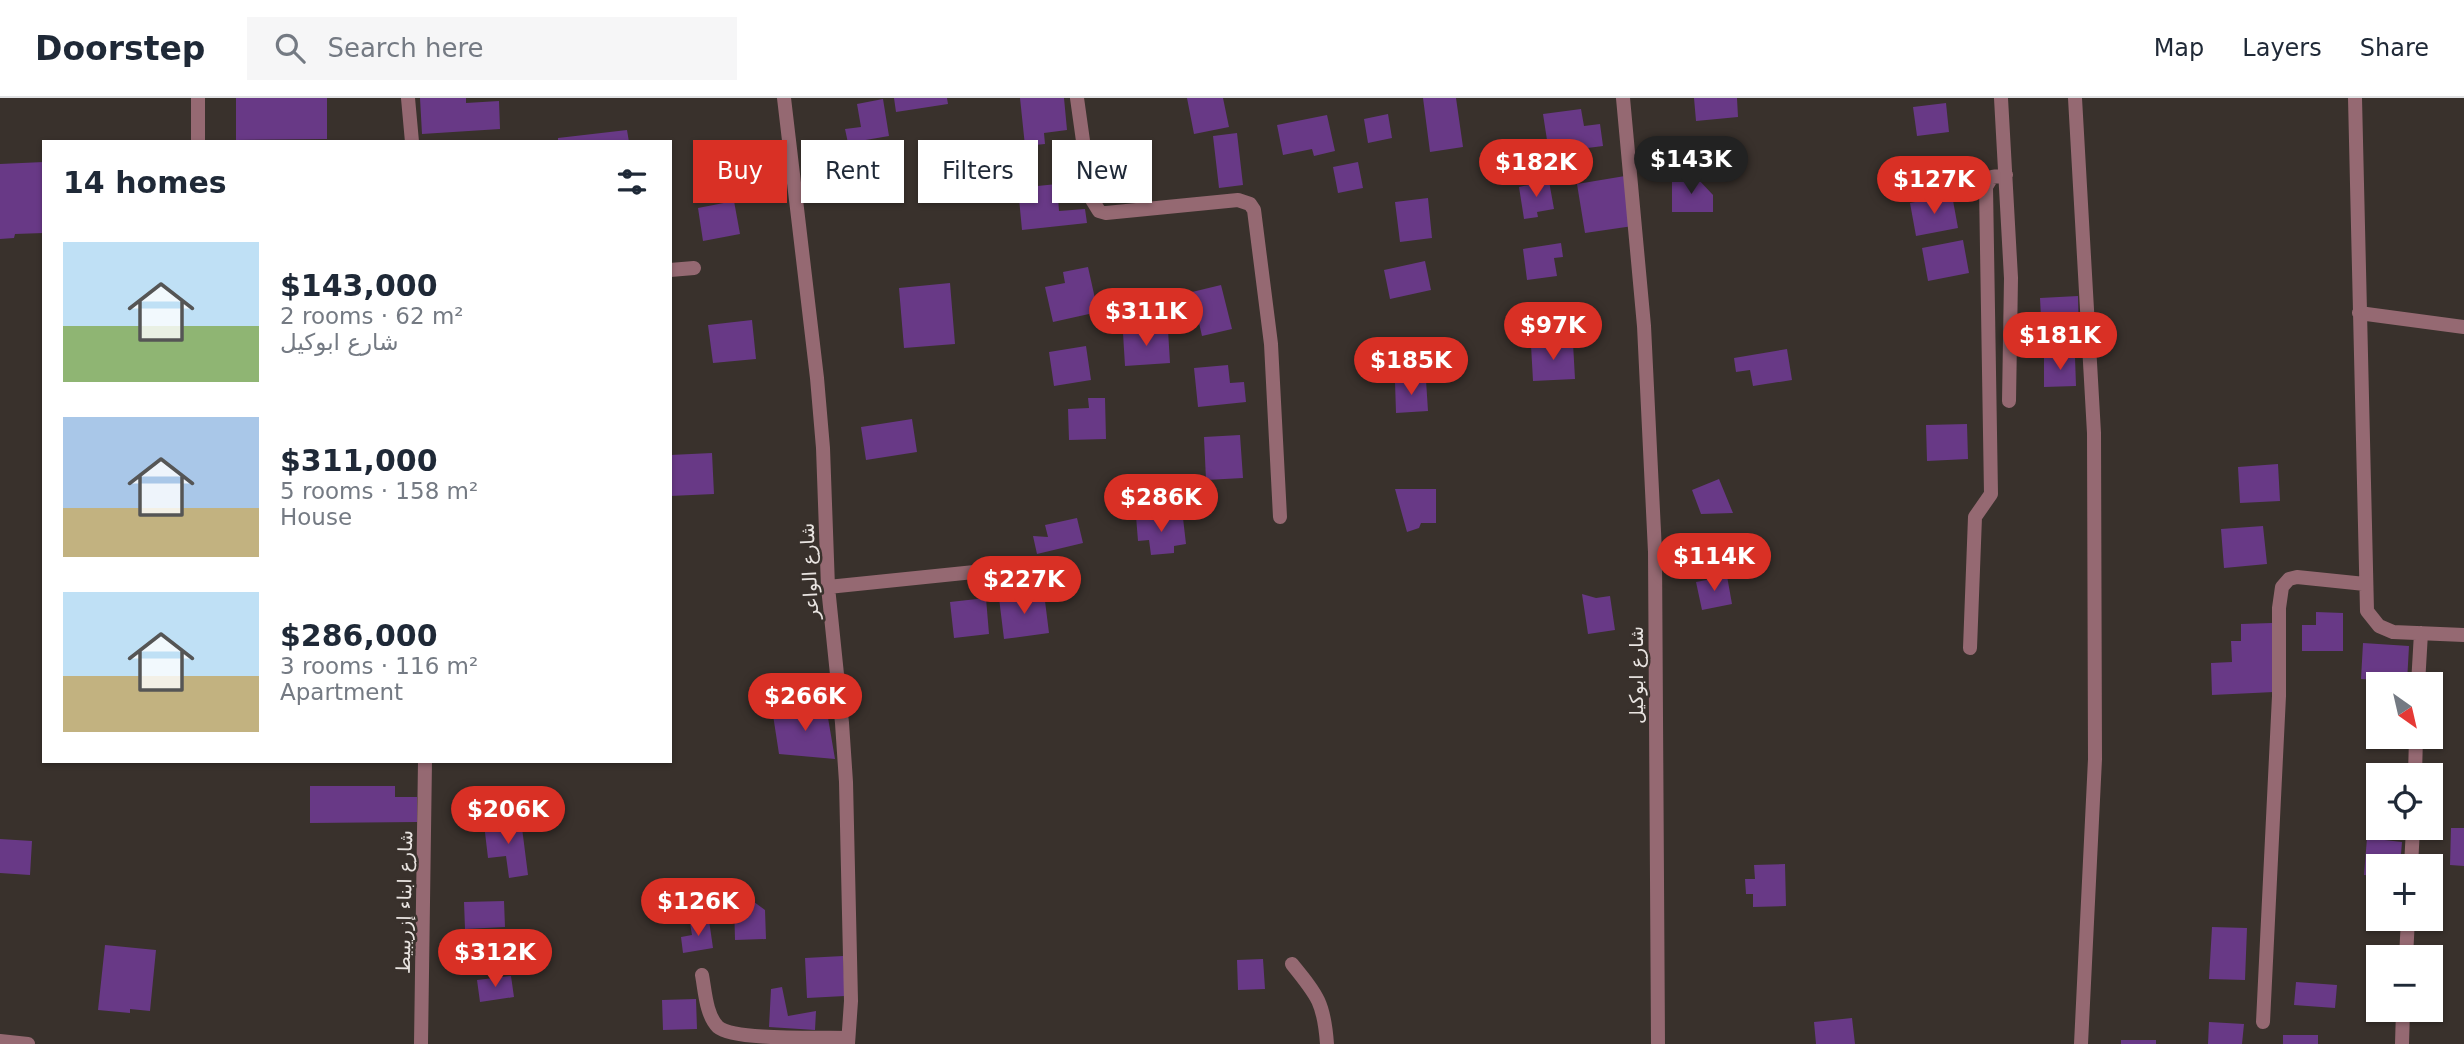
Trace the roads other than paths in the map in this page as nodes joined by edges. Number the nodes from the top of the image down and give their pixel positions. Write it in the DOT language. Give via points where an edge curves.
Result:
graph roads {
  1 [pos="198,98"];
  2 [pos="408,98"];
  3 [pos="784,98"];
  4 [pos="1077,98"];
  5 [pos="1623,98"];
  6 [pos="2001,98"];
  7 [pos="2075,98"];
  8 [pos="2356,98"];
  9 [pos="198,140"];
  10 [pos="412,140"];
  11 [pos="2006,175"];
  12 [pos="694,268"];
  13 [pos="672,270"];
  14 [pos="2359,313"];
  15 [pos="2464,327"];
  16 [pos="2009,401"];
  17 [pos="1280,517"];
  18 [pos="1043,565"];
  19 [pos="2365,584"];
  20 [pos="828,587"];
  21 [pos="2421,634"];
  22 [pos="2464,635"];
  23 [pos="1970,648"];
  24 [pos="2419,672"];
  25 [pos="425,763"];
  26 [pos="1292,964"];
  27 [pos="702,975"];
  28 [pos="2263,1021"];
  29 [pos="2403,1022"];
  30 [pos="0,1041"];
  31 [pos="848,1041"];
  32 [pos="28,1044"];
  33 [pos="421,1044"];
  34 [pos="1327,1044"];
  35 [pos="1658,1044"];
  36 [pos="2081,1044"];
  37 [pos="2402,1044"];
  1 -- 9 [label="street"];
  2 -- 10 [label="street"];
  3 -- 20 [label="street, شارع الواعر" via="818,390"];
  4 -- 17 [label="street" via="1091,198 1099,211 1238,200 1254,210 1271,344"];
  5 -- 35 [label="street, شارع ابوكيل" via="1644,326 1655,552"];
  6 -- 11 [label="street"];
  7 -- 36 [label="street" via="2094,433 2095,759"];
  8 -- 14 [label="street"];
  11 -- 16 [label="street" via="2011,278"];
  11 -- 23 [label="street" via="1992,177 1986,187 1991,494 1975,517"];
  12 -- 13 [label="street"];
  14 -- 15 [label="street"];
  14 -- 19 [label="street"];
  18 -- 20 [label="street"];
  19 -- 21 [label="street" via="2367,611 2379,626"];
  19 -- 28 [label="street" via="2297,577 2282,587"];
  20 -- 31 [label="street, شارع الواعر" via="846,782"];
  21 -- 22 [label="street"];
  21 -- 24 [label="street"];
  25 -- 33 [label="street, شارع ابناء إزريبيط"];
  26 -- 34 [label="street" via="1319,1000"];
  27 -- 31 [label="street" via="710,1014 722,1029"];
  29 -- 37 [label="street"];
  30 -- 32 [label="street"];
}
